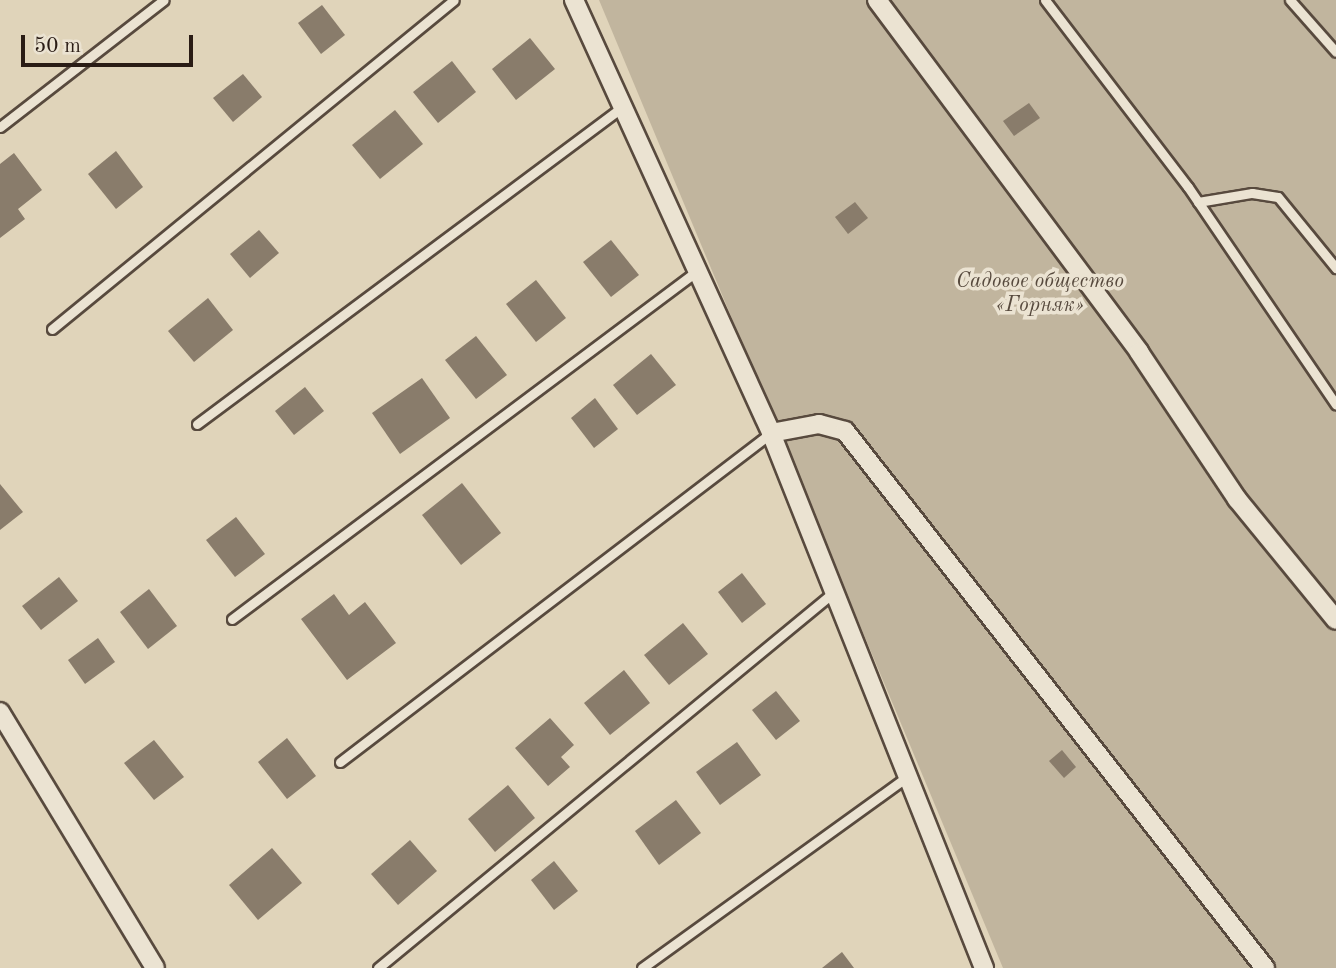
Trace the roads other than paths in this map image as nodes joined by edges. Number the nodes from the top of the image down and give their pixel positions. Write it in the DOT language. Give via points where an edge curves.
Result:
graph roads {
  1 [pos="164,0"];
  2 [pos="454,0"];
  3 [pos="574,0"];
  4 [pos="877,0"];
  5 [pos="1045,0"];
  6 [pos="1290,0"];
  7 [pos="1336,52"];
  8 [pos="621,108"];
  9 [pos="0,127"];
  10 [pos="1198,202"];
  11 [pos="1336,268"];
  12 [pos="699,270"];
  13 [pos="52,329"];
  14 [pos="1336,405"];
  15 [pos="197,424"];
  16 [pos="771,433"];
  17 [pos="835,591"];
  18 [pos="232,618"];
  19 [pos="1336,620"];
  20 [pos="0,712"];
  21 [pos="340,762"];
  22 [pos="911,774"];
  23 [pos="155,968"];
  24 [pos="378,968"];
  25 [pos="642,968"];
  26 [pos="984,968"];
  27 [pos="1265,968"];
  1 -- 9 [label="lane"];
  2 -- 13 [label="lane"];
  3 -- 8 [label="street"];
  4 -- 19 [label="street" via="1139,352 1237,499"];
  5 -- 10 [label="lane"];
  6 -- 7 [label="lane"];
  8 -- 12 [label="street"];
  8 -- 15 [label="lane"];
  10 -- 11 [label="lane" via="1252,193 1278,197"];
  10 -- 14 [label="lane"];
  12 -- 16 [label="street"];
  12 -- 18 [label="lane"];
  16 -- 17 [label="street"];
  16 -- 21 [label="lane"];
  16 -- 27 [label="street" via="819,424 845,431"];
  17 -- 22 [label="street"];
  17 -- 24 [label="lane"];
  20 -- 23 [label="street"];
  22 -- 25 [label="lane"];
  22 -- 26 [label="street"];
}
